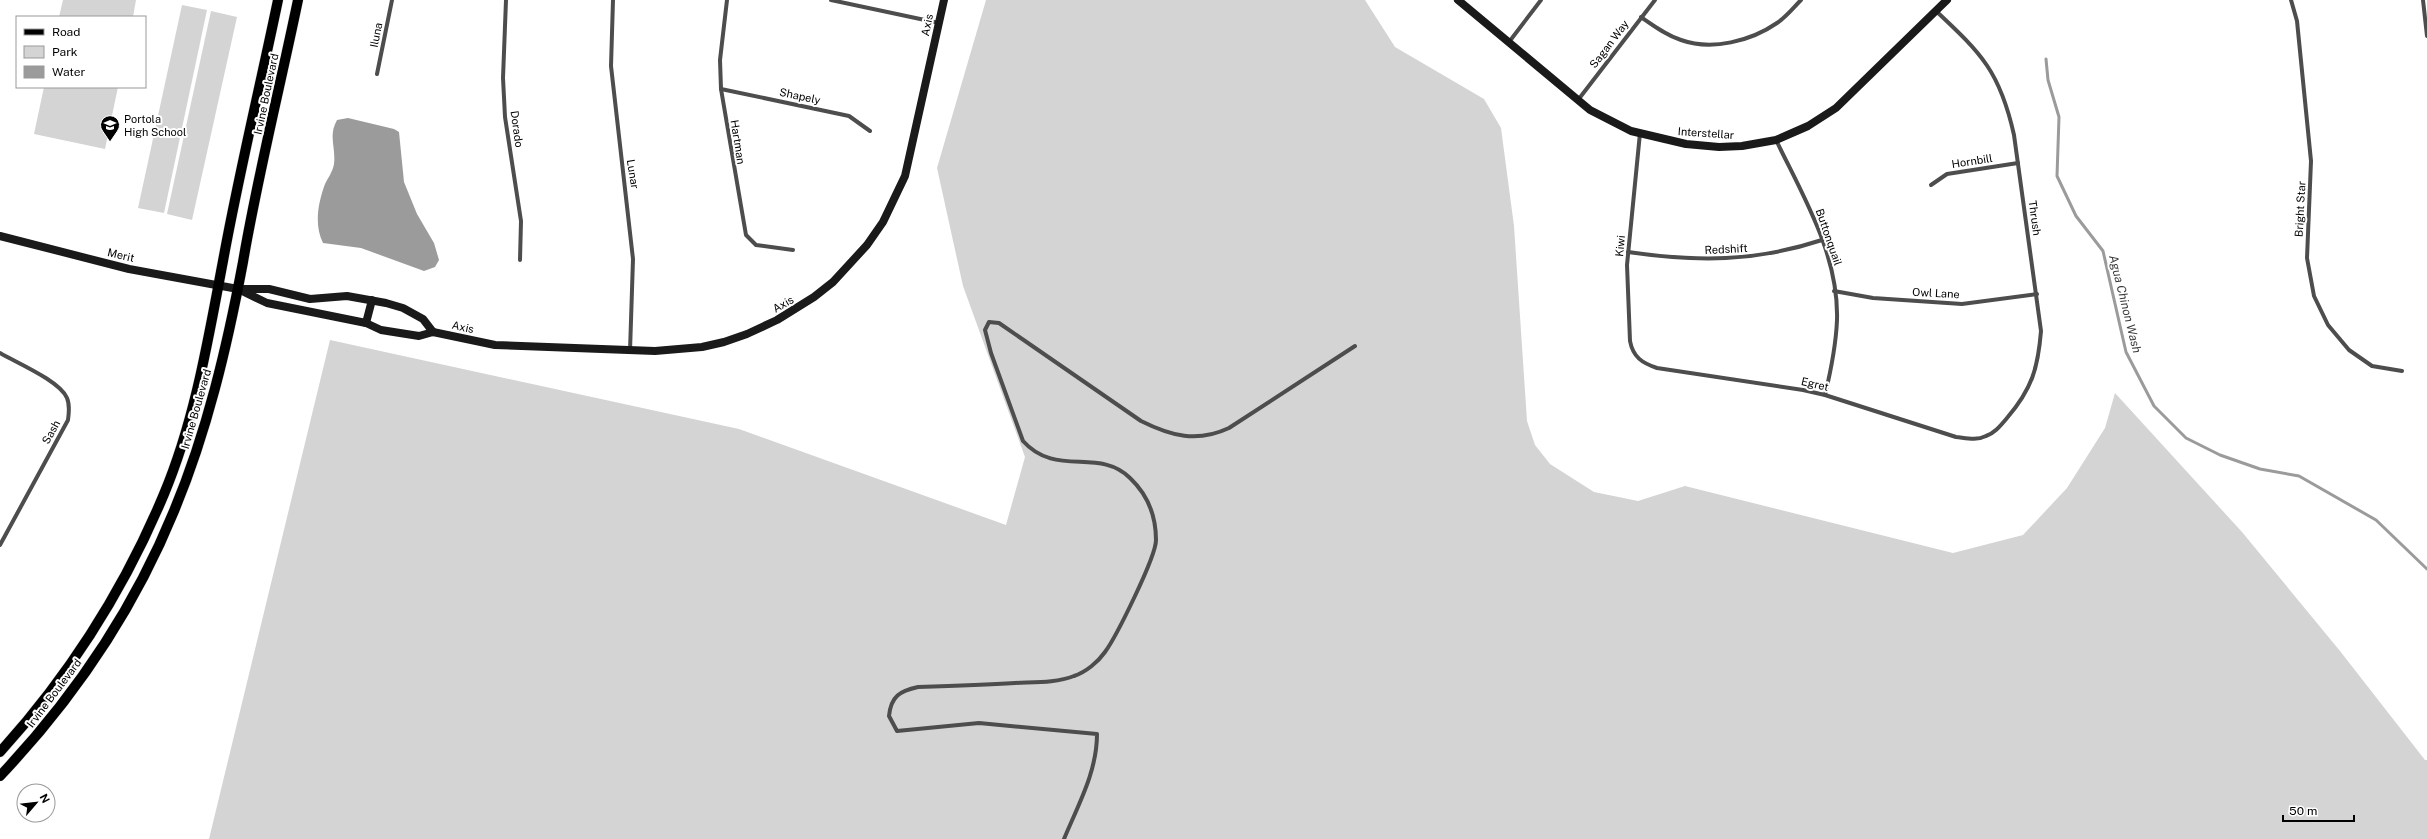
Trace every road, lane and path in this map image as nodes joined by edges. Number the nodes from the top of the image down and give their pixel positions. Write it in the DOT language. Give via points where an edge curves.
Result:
graph roads {
  1 [pos="278,0"];
  2 [pos="298,0"];
  3 [pos="392,0"];
  4 [pos="506,0"];
  5 [pos="613,0"];
  6 [pos="727,0"];
  7 [pos="831,0"];
  8 [pos="944,0"];
  9 [pos="1458,0"];
  10 [pos="1541,0"];
  11 [pos="1654,0"];
  12 [pos="1801,0"];
  13 [pos="1946,0"];
  14 [pos="2291,0"];
  15 [pos="2423,0"];
  16 [pos="1936,11"];
  17 [pos="1641,17"];
  18 [pos="939,23"];
  19 [pos="2427,36"];
  20 [pos="1509,42"];
  21 [pos="377,74"];
  22 [pos="721,89"];
  23 [pos="1578,100"];
  24 [pos="870,131"];
  25 [pos="1640,134"];
  26 [pos="1776,140"];
  27 [pos="2018,163"];
  28 [pos="1931,185"];
  29 [pos="0,236"];
  30 [pos="1822,240"];
  31 [pos="793,250"];
  32 [pos="1628,252"];
  33 [pos="520,260"];
  34 [pos="219,285"];
  35 [pos="238,289"];
  36 [pos="1834,291"];
  37 [pos="2037,294"];
  38 [pos="372,300"];
  39 [pos="366,323"];
  40 [pos="433,332"];
  41 [pos="1355,346"];
  42 [pos="630,351"];
  43 [pos="0,354"];
  44 [pos="1638,358"];
  45 [pos="2402,371"];
  46 [pos="1825,395"];
  47 [pos="1987,436"];
  48 [pos="0,545"];
  49 [pos="0,752"];
  50 [pos="0,776"];
  51 [pos="1064,839"];
  1 -- 34 [label="main road, Irvine Boulevard"];
  2 -- 35 [label="main road, Irvine Boulevard"];
  3 -- 21 [label="street, Iluna"];
  4 -- 33 [label="street, Dorado" via="503,86 505,117 521,221"];
  5 -- 42 [label="street, Lunar" via="611,66 633,259"];
  6 -- 22 [label="street, Hartman" via="720,60"];
  7 -- 18 [label="street"];
  8 -- 18 [label="street, Axis"];
  9 -- 20 [label="street, Interstellar"];
  10 -- 20 [label="street"];
  11 -- 17 [label="street, Sagan Way"];
  12 -- 17 [label="street" via="1778,22 1762,32 1734,42 1707,44 1682,41"];
  13 -- 16 [label="street, Interstellar"];
  14 -- 45 [label="street, Bright Star" via="2297,21 2311,161 2307,258 2314,296 2328,325 2349,350 2372,366"];
  15 -- 19 [label="street"];
  16 -- 26 [label="street, Interstellar" via="1836,108 1808,126"];
  16 -- 27 [label="street, Thrush" via="1975,47 1995,75 2008,105"];
  17 -- 23 [label="street, Sagan Way"];
  18 -- 42 [label="street, Axis" via="905,176 883,222 851,264 814,298 747,334 702,347 668,351"];
  20 -- 23 [label="street, Interstellar"];
  22 -- 24 [label="street, Shapely" via="849,116"];
  22 -- 31 [label="street, Hartman" via="746,235 756,245"];
  23 -- 25 [label="street, Interstellar" via="1590,110"];
  25 -- 26 [label="street, Interstellar" via="1686,144 1719,147"];
  25 -- 32 [label="street, Kiwi"];
  26 -- 30 [label="street, Buttonquail"];
  27 -- 28 [label="street, Hornbill" via="1947,174"];
  27 -- 37 [label="street, Thrush"];
  29 -- 34 [label="street, Merit" via="129,269"];
  30 -- 32 [label="street, Redshift" via="1768,255 1742,258 1672,258"];
  30 -- 36 [label="street, Buttonquail"];
  32 -- 44 [label="street, Kiwi" via="1630,341 1632,351"];
  34 -- 35 [label="street, Merit"];
  34 -- 49 [label="main road, Irvine Boulevard" via="196,399 167,486 143,541 101,619 76,657 47,698"];
  35 -- 38 [label="street" via="269,289 310,299 347,296"];
  35 -- 39 [label="street, Axis" via="267,303"];
  35 -- 50 [label="main road, Irvine Boulevard" via="204,429 162,538 133,596 94,659 40,731"];
  36 -- 37 [label="street, Owl Lane" via="1888,299 1962,304"];
  36 -- 46 [label="street, Buttonquail" via="1837,318 1835,344"];
  37 -- 47 [label="street, Thrush" via="2042,331 2031,385 2021,402 1998,428"];
  38 -- 39 [label="street"];
  38 -- 40 [label="street" via="403,308 426,321"];
  39 -- 40 [label="street, Axis" via="381,330 419,336"];
  40 -- 42 [label="street, Axis" via="495,345"];
  41 -- 51 [label="street" via="1229,428 1201,437 1166,433 1141,421 999,323 989,322 985,330 991,353 1023,441 1044,458 1101,463 1116,468 1130,478 1146,496 1155,517 1156,542 1152,560 1105,652 1086,670 1074,677 1048,682 918,687 903,690 897,695 889,716 897,730 979,723 1097,734 1097,752 1089,781"];
  43 -- 48 [label="street, Sash" via="57,386 67,397 70,407 68,420"];
  44 -- 46 [label="street, Egret" via="1644,364 1657,368"];
  46 -- 47 [label="street, Egret" via="1956,437 1975,439"];
}
